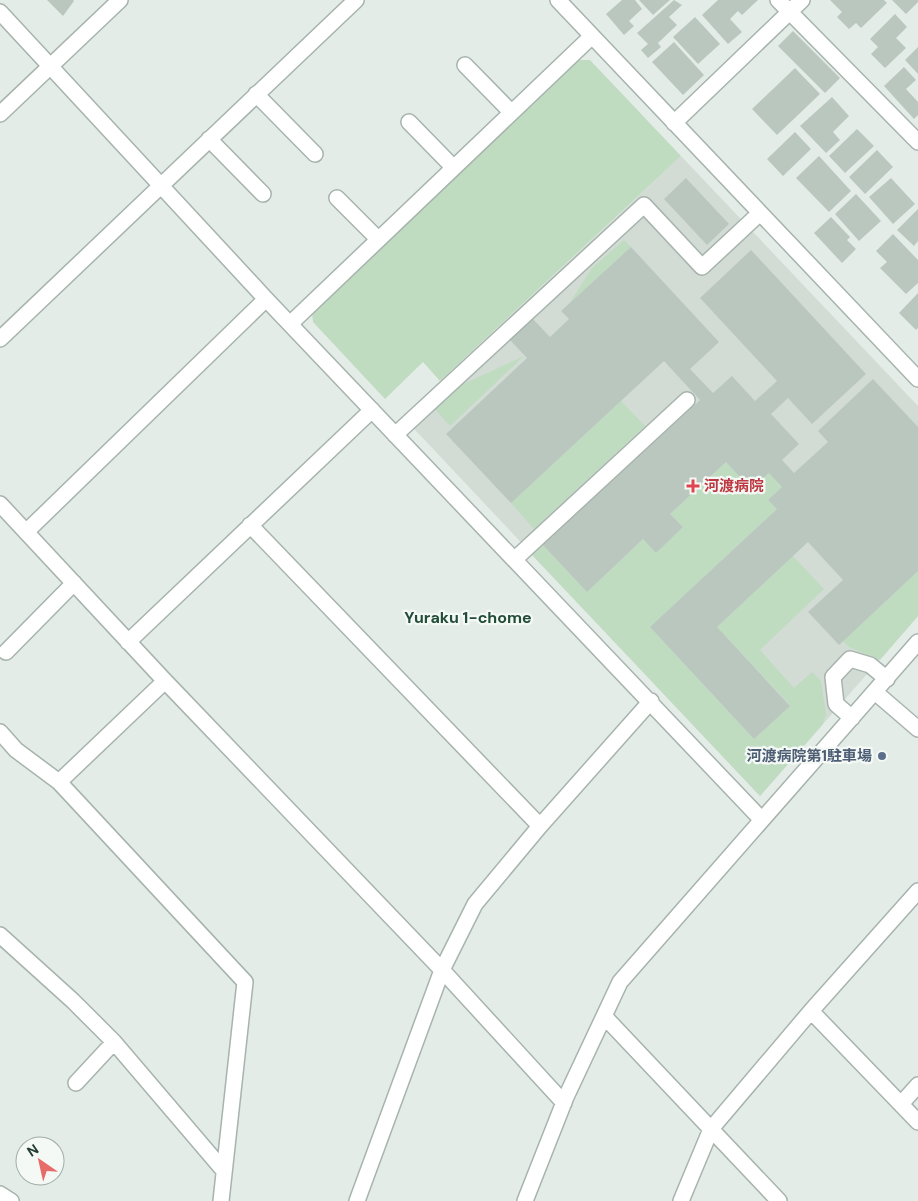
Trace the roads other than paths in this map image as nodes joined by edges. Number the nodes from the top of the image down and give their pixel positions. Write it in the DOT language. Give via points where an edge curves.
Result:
graph roads {
  1 [pos="120,0"];
  2 [pos="356,0"];
  3 [pos="558,0"];
  4 [pos="778,0"];
  5 [pos="802,0"];
  6 [pos="0,12"];
  7 [pos="789,12"];
  8 [pos="592,36"];
  9 [pos="51,66"];
  10 [pos="465,66"];
  11 [pos="256,94"];
  12 [pos="512,112"];
  13 [pos="0,114"];
  14 [pos="409,122"];
  15 [pos="674,123"];
  16 [pos="209,139"];
  17 [pos="918,142"];
  18 [pos="315,154"];
  19 [pos="453,167"];
  20 [pos="162,184"];
  21 [pos="263,194"];
  22 [pos="337,198"];
  23 [pos="760,213"];
  24 [pos="378,239"];
  25 [pos="266,299"];
  26 [pos="290,324"];
  27 [pos="0,339"];
  28 [pos="918,379"];
  29 [pos="687,400"];
  30 [pos="372,410"];
  31 [pos="395,435"];
  32 [pos="0,504"];
  33 [pos="250,525"];
  34 [pos="26,532"];
  35 [pos="515,559"];
  36 [pos="74,584"];
  37 [pos="128,642"];
  38 [pos="918,642"];
  39 [pos="6,652"];
  40 [pos="887,679"];
  41 [pos="165,681"];
  42 [pos="876,692"];
  43 [pos="651,701"];
  44 [pos="852,718"];
  45 [pos="918,729"];
  46 [pos="0,732"];
  47 [pos="59,782"];
  48 [pos="761,819"];
  49 [pos="540,826"];
  50 [pos="918,891"];
  51 [pos="0,935"];
  52 [pos="442,970"];
  53 [pos="810,1011"];
  54 [pos="604,1016"];
  55 [pos="114,1042"];
  56 [pos="76,1083"];
  57 [pos="918,1085"];
  58 [pos="564,1103"];
  59 [pos="901,1104"];
  60 [pos="918,1122"];
  61 [pos="711,1129"];
  62 [pos="224,1171"];
  63 [pos="0,1194"];
  64 [pos="11,1201"];
  65 [pos="221,1201"];
  66 [pos="357,1201"];
  67 [pos="525,1201"];
  68 [pos="681,1201"];
  69 [pos="779,1201"];
  1 -- 9 [label="street"];
  2 -- 11 [label="street"];
  3 -- 8 [label="street"];
  4 -- 7 [label="street"];
  5 -- 7 [label="street"];
  6 -- 9 [label="street"];
  7 -- 15 [label="street"];
  7 -- 17 [label="street"];
  8 -- 12 [label="street"];
  8 -- 15 [label="street"];
  9 -- 13 [label="street"];
  9 -- 20 [label="street"];
  10 -- 12 [label="street"];
  11 -- 16 [label="street"];
  11 -- 18 [label="street"];
  12 -- 19 [label="street"];
  14 -- 19 [label="street"];
  15 -- 23 [label="street"];
  16 -- 20 [label="street"];
  16 -- 21 [label="street"];
  19 -- 24 [label="street"];
  20 -- 25 [label="street"];
  20 -- 27 [label="street"];
  22 -- 24 [label="street"];
  23 -- 28 [label="street"];
  23 -- 31 [label="street" via="702,267 644,205"];
  24 -- 26 [label="street"];
  25 -- 26 [label="street"];
  25 -- 34 [label="street"];
  26 -- 30 [label="street"];
  29 -- 35 [label="street"];
  30 -- 31 [label="street"];
  30 -- 33 [label="street"];
  31 -- 35 [label="street"];
  32 -- 34 [label="street"];
  33 -- 37 [label="street"];
  33 -- 49 [label="street"];
  34 -- 36 [label="street"];
  35 -- 43 [label="street"];
  36 -- 37 [label="street"];
  36 -- 39 [label="street"];
  37 -- 41 [label="street"];
  38 -- 40 [label="street"];
  40 -- 42 [label="street"];
  40 -- 44 [label="street" via="870,666 850,659 833,677 836,704"];
  41 -- 47 [label="street"];
  41 -- 52 [label="street"];
  42 -- 44 [label="street"];
  42 -- 45 [label="street"];
  43 -- 48 [label="street"];
  43 -- 49 [label="street"];
  44 -- 48 [label="street"];
  46 -- 47 [label="street" via="16,750"];
  47 -- 62 [label="street" via="245,982"];
  48 -- 54 [label="street" via="620,982"];
  49 -- 52 [label="street" via="475,904"];
  50 -- 53 [label="street"];
  51 -- 55 [label="street" via="73,1000"];
  52 -- 58 [label="street"];
  52 -- 66 [label="street"];
  53 -- 59 [label="street"];
  53 -- 61 [label="street"];
  54 -- 58 [label="street"];
  54 -- 61 [label="street"];
  55 -- 56 [label="street"];
  55 -- 62 [label="street"];
  57 -- 59 [label="street"];
  58 -- 67 [label="street"];
  59 -- 60 [label="street"];
  61 -- 68 [label="street"];
  61 -- 69 [label="street"];
  62 -- 65 [label="street"];
  63 -- 64 [label="street"];
}
